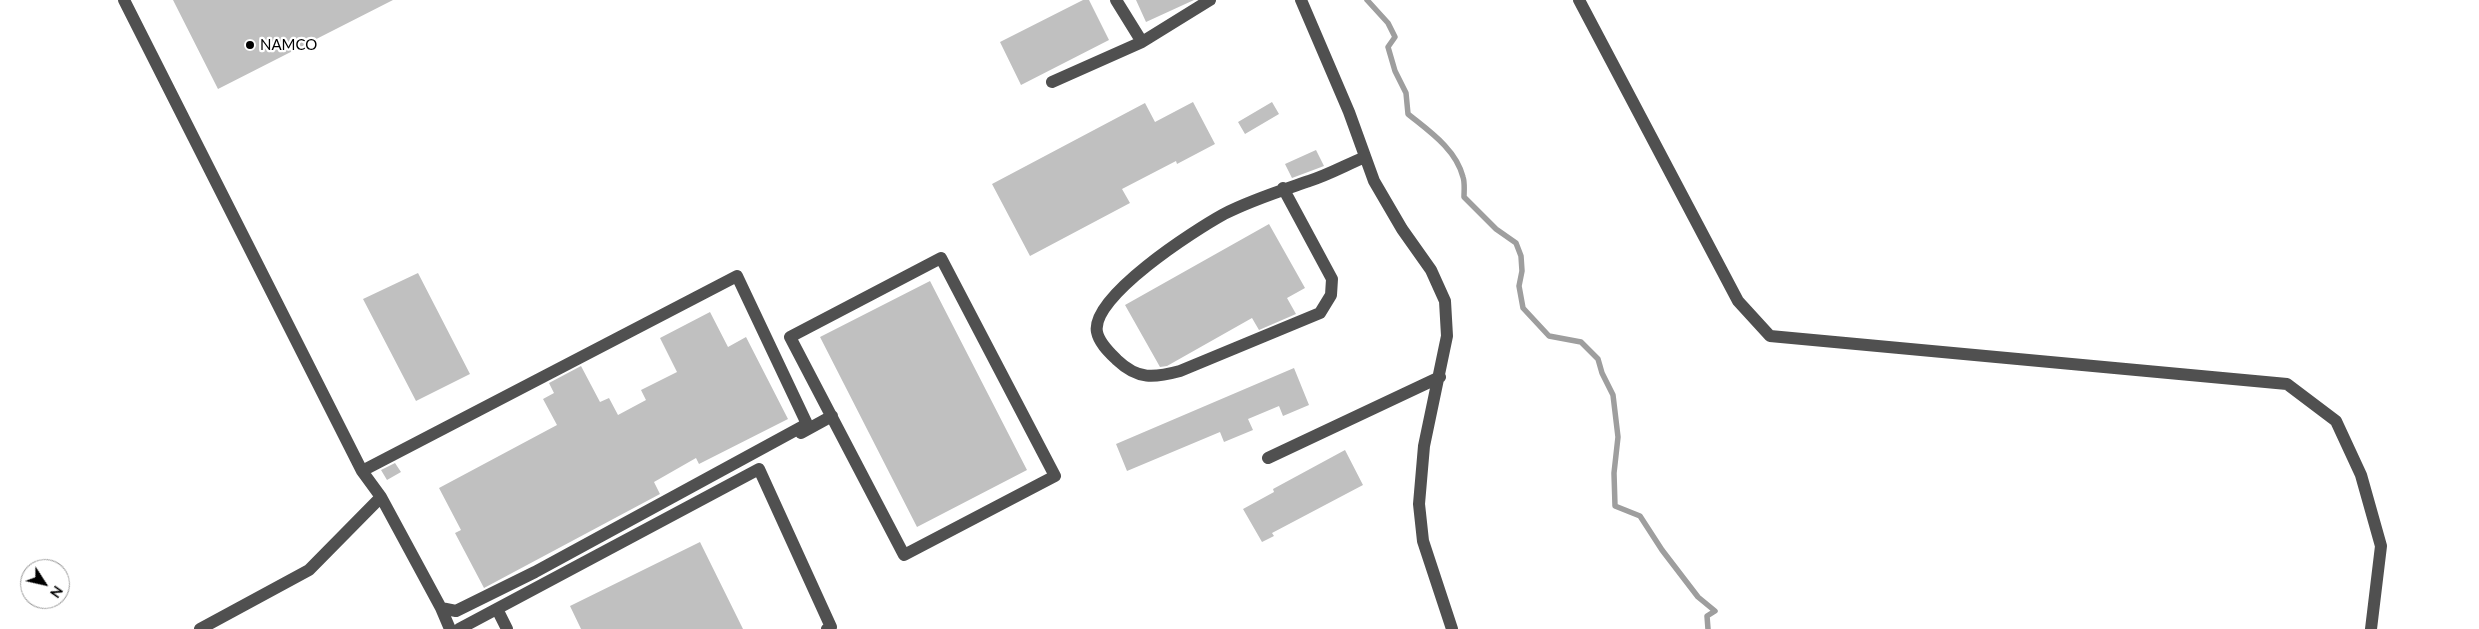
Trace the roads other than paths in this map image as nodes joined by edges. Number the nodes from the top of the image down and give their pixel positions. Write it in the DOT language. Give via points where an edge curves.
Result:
graph roads {
  1 [pos="124,0"];
  2 [pos="1116,0"];
  3 [pos="1210,0"];
  4 [pos="1301,0"];
  5 [pos="1579,0"];
  6 [pos="1142,42"];
  7 [pos="1052,82"];
  8 [pos="1365,157"];
  9 [pos="1283,188"];
  10 [pos="1440,377"];
  11 [pos="832,416"];
  12 [pos="1268,458"];
  13 [pos="362,471"];
  14 [pos="381,498"];
  15 [pos="441,608"];
  16 [pos="497,609"];
  17 [pos="448,626"];
  18 [pos="200,629"];
  19 [pos="459,629"];
  20 [pos="507,629"];
  21 [pos="827,629"];
  22 [pos="1452,629"];
  23 [pos="2372,629"];
  1 -- 13 [label="street"];
  2 -- 6 [label="street"];
  3 -- 6 [label="street"];
  4 -- 8 [label="street"];
  5 -- 23 [label="street" via="1738,301 1770,336 2287,384 2336,421 2362,475 2381,546"];
  6 -- 7 [label="street"];
  8 -- 9 [label="street" via="1310,181"];
  8 -- 10 [label="street" via="1374,181 1431,270 1445,302 1447,336"];
  9 -- 9 [label="street" via="1332,279 1331,295 1320,313 1180,371 1160,376 1138,375 1118,361 1102,344 1097,332 1098,318 1125,283 1223,215"];
  10 -- 12 [label="street"];
  10 -- 22 [label="street" via="1424,446 1419,504 1423,541"];
  11 -- 11 [label="street" via="904,556 1055,476 941,258 790,337"];
  11 -- 17 [label="street"];
  13 -- 14 [label="street"];
  13 -- 15 [label="street" via="737,276 807,424 535,572 456,611"];
  14 -- 15 [label="street"];
  14 -- 18 [label="street" via="309,570"];
  15 -- 17 [label="street"];
  16 -- 19 [label="street"];
  16 -- 20 [label="street"];
  16 -- 21 [label="street" via="759,469 831,627"];
}
